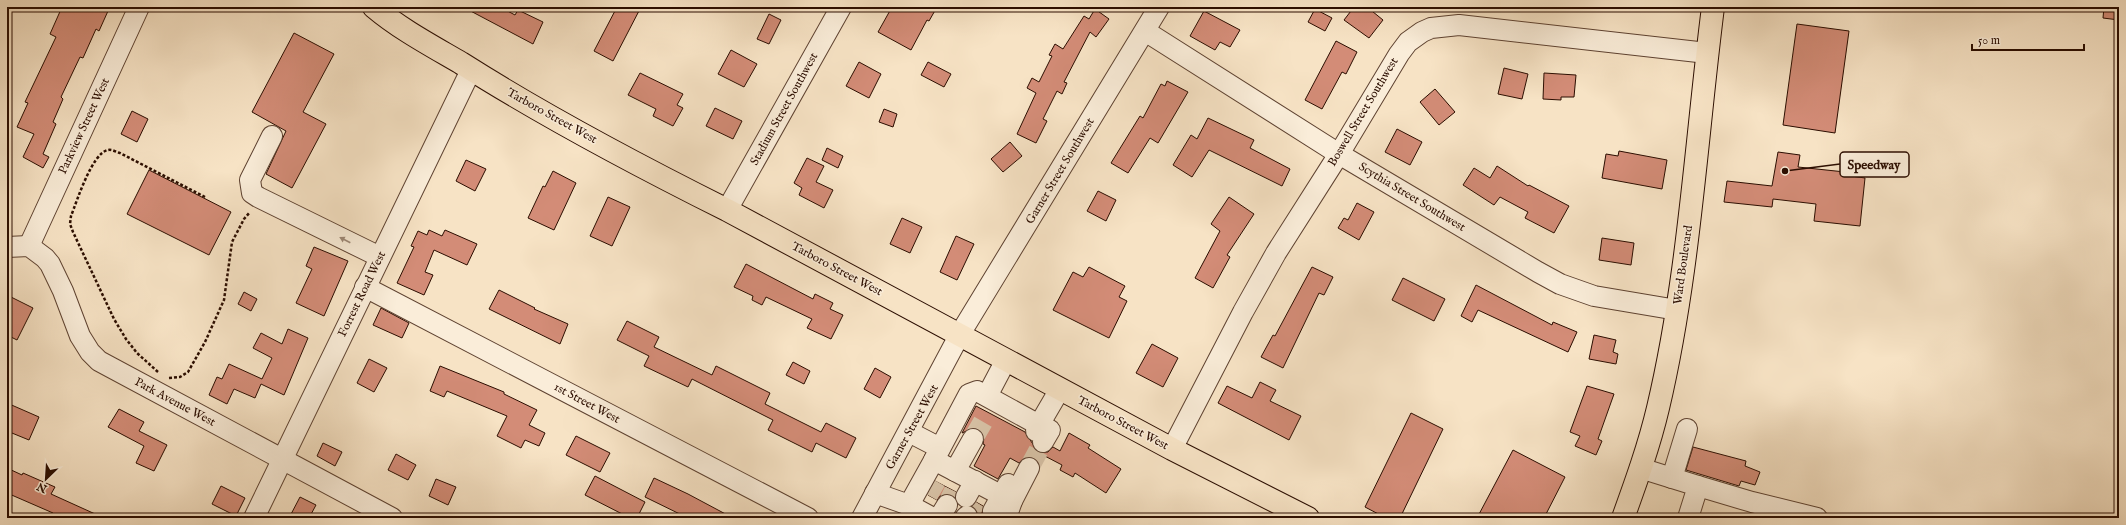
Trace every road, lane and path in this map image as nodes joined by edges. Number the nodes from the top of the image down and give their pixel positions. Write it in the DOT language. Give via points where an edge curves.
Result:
graph roads {
  1 [pos="139,7"];
  2 [pos="841,7"];
  3 [pos="1159,7"];
  4 [pos="1712,7"];
  5 [pos="377,8"];
  6 [pos="1145,31"];
  7 [pos="1707,53"];
  8 [pos="471,70"];
  9 [pos="272,136"];
  10 [pos="1339,154"];
  11 [pos="205,197"];
  12 [pos="252,210"];
  13 [pos="727,210"];
  14 [pos="29,246"];
  15 [pos="7,247"];
  16 [pos="380,257"];
  17 [pos="366,287"];
  18 [pos="1677,310"];
  19 [pos="960,334"];
  20 [pos="1006,360"];
  21 [pos="1060,389"];
  22 [pos="990,403"];
  23 [pos="1687,429"];
  24 [pos="909,432"];
  25 [pos="973,439"];
  26 [pos="1172,449"];
  27 [pos="283,460"];
  28 [pos="1024,465"];
  29 [pos="1640,468"];
  30 [pos="1672,478"];
  31 [pos="1698,486"];
  32 [pos="875,493"];
  33 [pos="958,496"];
  34 [pos="1749,510"];
  35 [pos="254,518"];
  36 [pos="392,518"];
  37 [pos="808,518"];
  38 [pos="862,518"];
  39 [pos="1308,518"];
  40 [pos="1623,518"];
  41 [pos="1688,518"];
  42 [pos="1816,518"];
  1 -- 14 [label="street, Parkview Street West"];
  2 -- 13 [label="street, Stadium Street Southwest"];
  3 -- 6 [label="street, Garner Street Southwest"];
  4 -- 7 [label="main road, Ward Boulevard"];
  5 -- 8 [label="main road, Tarboro Street West"];
  6 -- 10 [label="street, Scythia Street Southwest"];
  6 -- 19 [label="street, Garner Street Southwest"];
  7 -- 10 [label="street, Boswell Street Southwest" via="1459,25 1431,28 1413,38 1399,54"];
  7 -- 18 [label="main road, Ward Boulevard"];
  8 -- 13 [label="main road, Tarboro Street West" via="660,176"];
  8 -- 16 [label="street, Forrest Road West"];
  16 -- 9 [label="street, one-way" via="258,197 250,188 250,180"];
  10 -- 18 [label="street, Scythia Street Southwest" via="1560,284 1594,296"];
  10 -- 26 [label="street, Boswell Street Southwest" via="1242,312"];
  11 -- 12 [label="path" via="120,153 109,150 103,152 94,163 70,221 114,320 137,353 168,377 180,377 188,372 205,342 224,300 232,242 244,219"];
  13 -- 19 [label="main road, Tarboro Street West"];
  14 -- 15 [label="street"];
  14 -- 27 [label="street, Park Avenue West" via="50,264 80,336 99,361"];
  16 -- 17 [label="street, Forrest Road West"];
  17 -- 27 [label="street, Forrest Road West"];
  17 -- 37 [label="street, 1st Street West"];
  18 -- 29 [label="main road, Ward Boulevard" via="1658,408"];
  19 -- 20 [label="main road, Tarboro Street West"];
  19 -- 24 [label="street, Garner Street West"];
  20 -- 21 [label="main road, Tarboro Street West"];
  20 -- 22 [label="street"];
  21 -- 22 [label="street" via="1039,434"];
  21 -- 26 [label="main road, Tarboro Street West"];
  22 -- 33 [label="street" via="977,391 969,394"];
  23 -- 30 [label="street"];
  24 -- 32 [label="street, Garner Street West"];
  24 -- 33 [label="street"];
  25 -- 33 [label="street"];
  26 -- 39 [label="main road, Tarboro Street West"];
  27 -- 35 [label="street, Forrest Road West"];
  27 -- 36 [label="street, Park Avenue West"];
  28 -- 33 [label="street"];
  29 -- 30 [label="street"];
  29 -- 40 [label="main road, Ward Boulevard"];
  30 -- 31 [label="street"];
  31 -- 34 [label="street"];
  31 -- 41 [label="street"];
  32 -- 33 [label="street"];
  32 -- 38 [label="street, Garner Street West"];
  34 -- 42 [label="street"];
}
